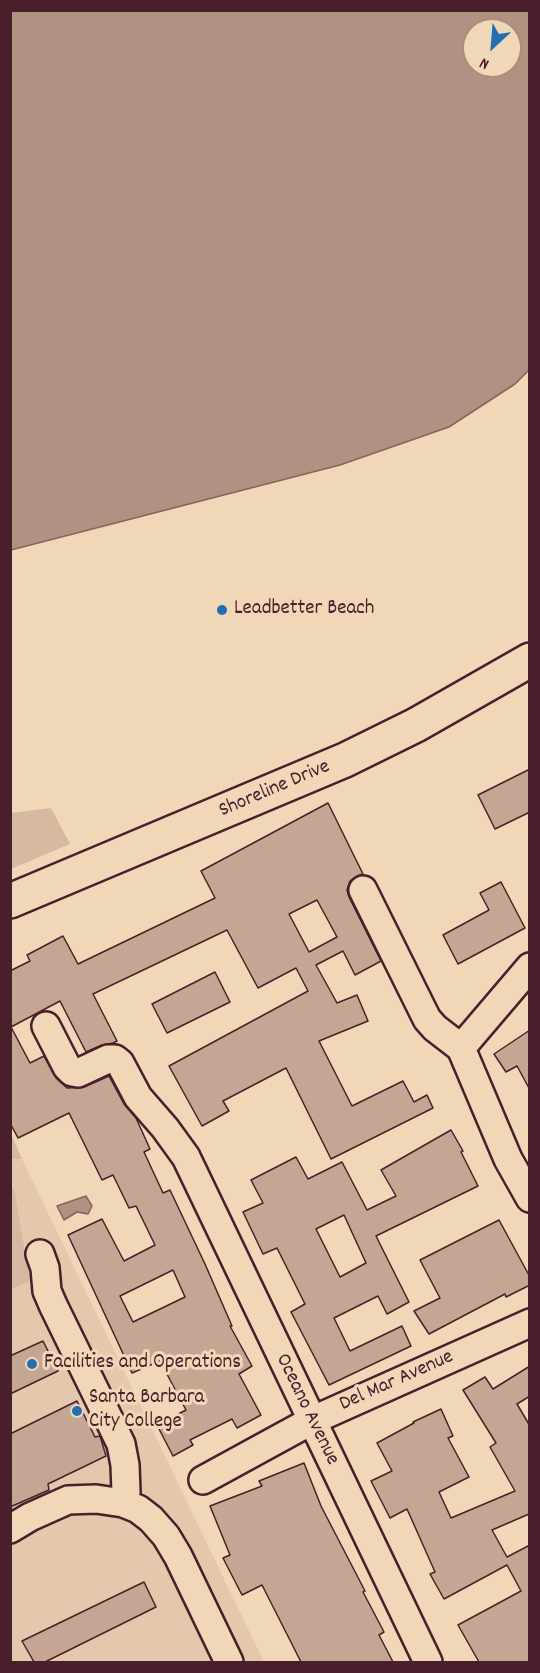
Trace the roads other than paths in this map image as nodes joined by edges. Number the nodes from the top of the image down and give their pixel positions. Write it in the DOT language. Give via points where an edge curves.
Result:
graph roads {
  1 [pos="530,660"];
  2 [pos="363,890"];
  3 [pos="10,901"];
  4 [pos="530,967"];
  5 [pos="46,1026"];
  6 [pos="461,1048"];
  7 [pos="530,1198"];
  8 [pos="40,1254"];
  9 [pos="530,1323"];
  10 [pos="311,1421"];
  11 [pos="203,1480"];
  12 [pos="123,1503"];
  13 [pos="10,1529"];
  14 [pos="229,1662"];
  15 [pos="428,1662"];
  1 -- 3 [label="main road, Shoreline Drive" via="345,760"];
  2 -- 6 [label="street" via="427,1019"];
  4 -- 6 [label="street"];
  5 -- 10 [label="street, Oceano Avenue" via="72,1072 108,1059 120,1063 138,1097 186,1157"];
  6 -- 7 [label="street" via="508,1159"];
  8 -- 12 [label="street" via="47,1291 121,1444 126,1492"];
  9 -- 10 [label="street, Del Mar Avenue"];
  10 -- 11 [label="street, Del Mar Avenue"];
  10 -- 15 [label="street, Oceano Avenue"];
  12 -- 13 [label="street" via="96,1498 68,1500"];
  12 -- 14 [label="street" via="144,1514 166,1536"];
}
